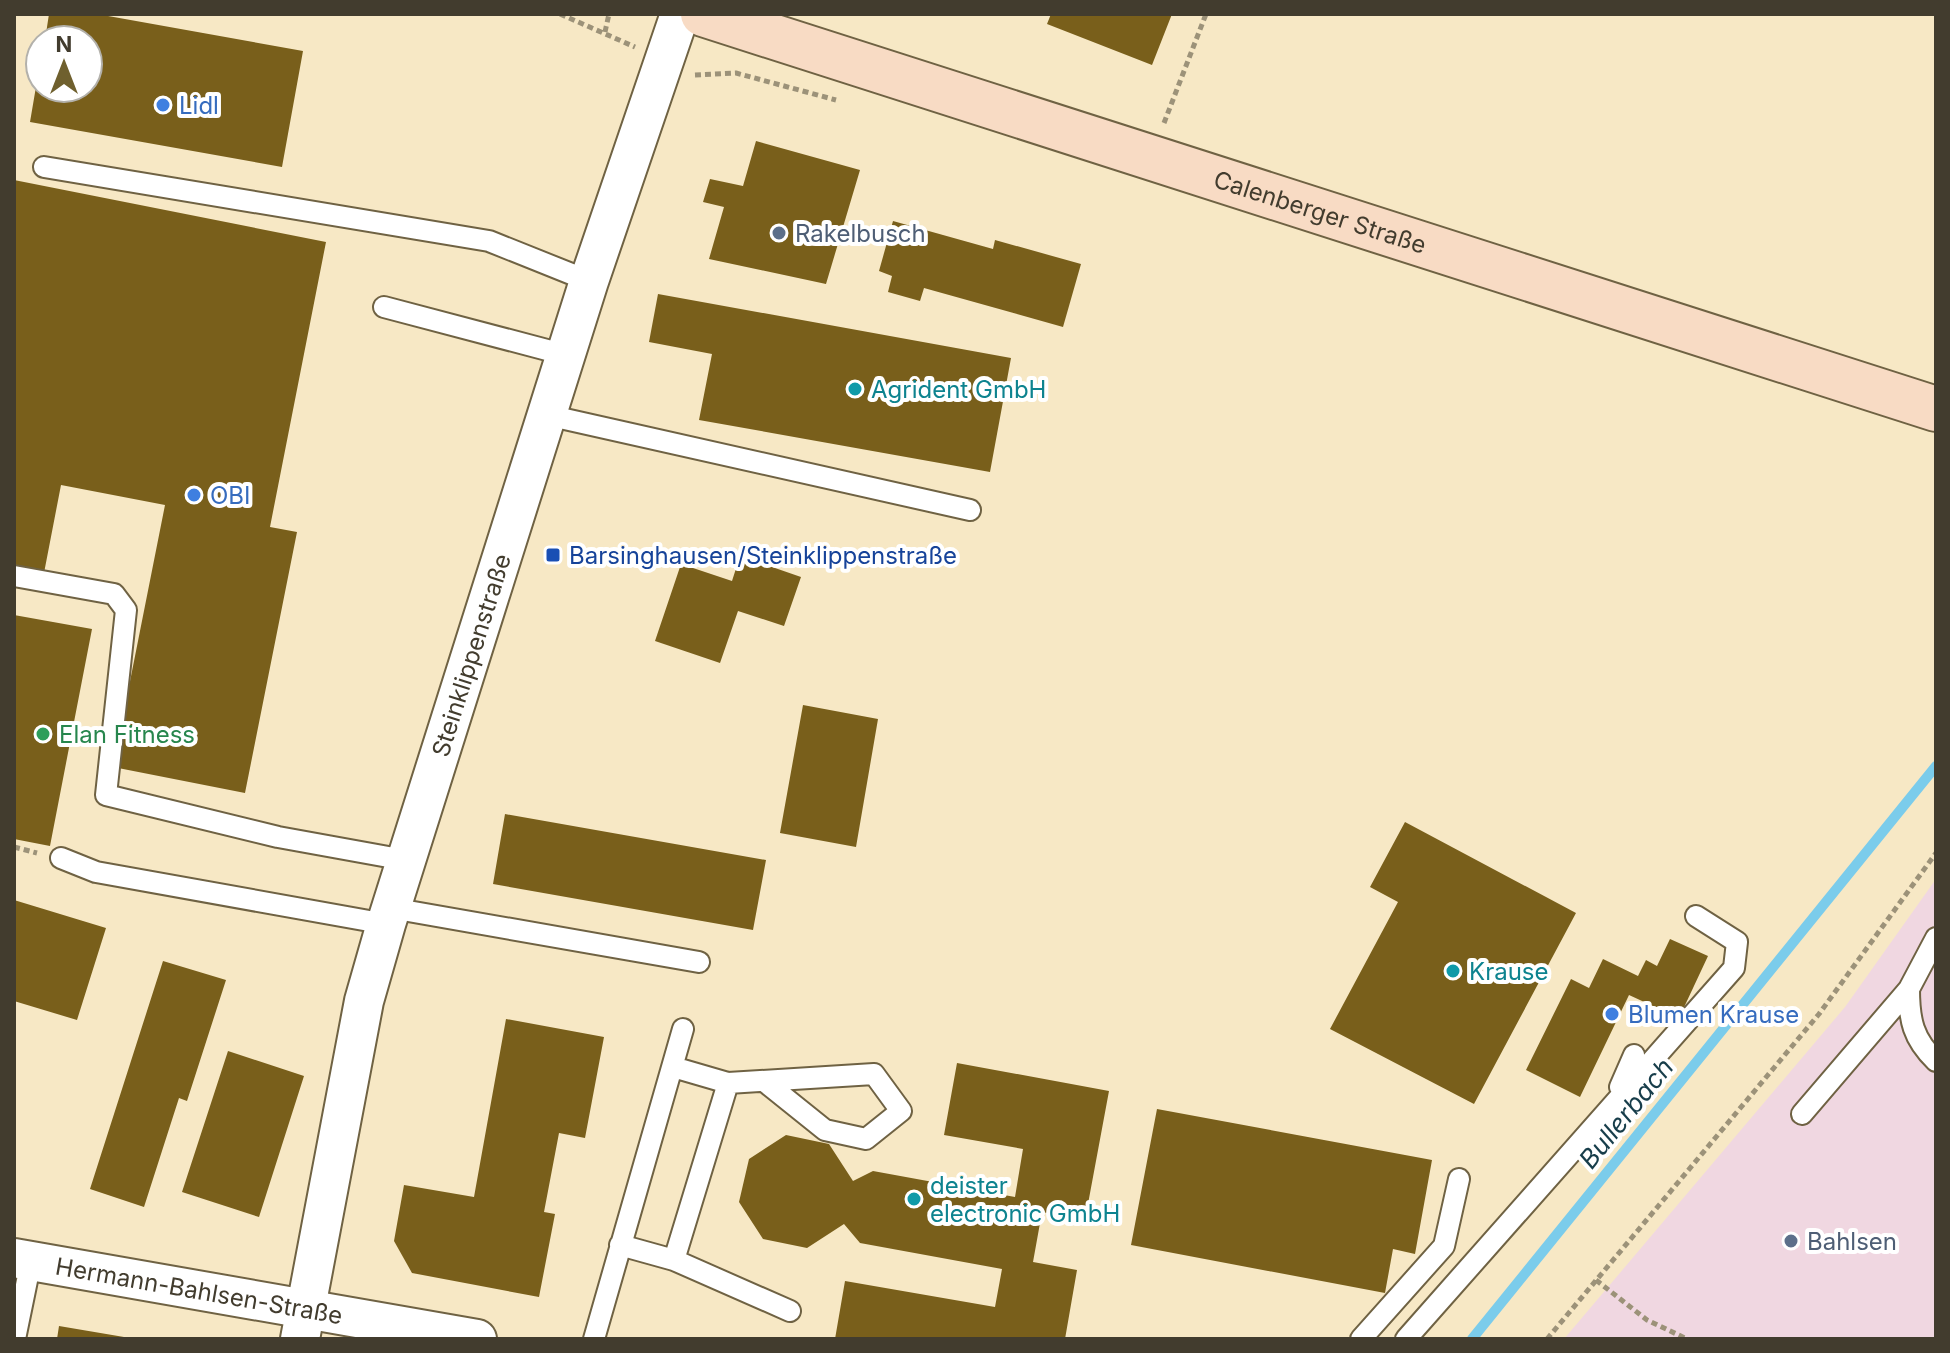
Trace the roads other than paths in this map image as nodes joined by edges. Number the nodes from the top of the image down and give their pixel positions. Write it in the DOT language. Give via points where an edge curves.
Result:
graph roads {
  1 [pos="680,14"];
  2 [pos="703,14"];
  3 [pos="44,167"];
  4 [pos="589,281"];
  5 [pos="384,307"];
  6 [pos="566,355"];
  7 [pos="1936,409"];
  8 [pos="547,415"];
  9 [pos="970,510"];
  10 [pos="14,576"];
  11 [pos="61,858"];
  12 [pos="405,860"];
  13 [pos="388,916"];
  14 [pos="1696,916"];
  15 [pos="1936,938"];
  16 [pos="699,962"];
  17 [pos="1909,989"];
  18 [pos="683,1029"];
  19 [pos="1634,1055"];
  20 [pos="1936,1061"];
  21 [pos="673,1067"];
  22 [pos="764,1081"];
  23 [pos="728,1083"];
  24 [pos="1612,1106"];
  25 [pos="1802,1114"];
  26 [pos="1459,1179"];
  27 [pos="620,1245"];
  28 [pos="22,1259"];
  29 [pos="674,1260"];
  30 [pos="790,1311"];
  31 [pos="302,1324"];
  32 [pos="15,1339"];
  33 [pos="477,1339"];
  34 [pos="594,1339"];
  35 [pos="1361,1339"];
  36 [pos="1406,1339"];
  1 -- 4 [label="street, Steinklippenstraße"];
  2 -- 7 [label="main road, Calenberger Straße"];
  3 -- 4 [label="lane" via="489,241"];
  4 -- 6 [label="street, Steinklippenstraße"];
  5 -- 6 [label="lane"];
  6 -- 8 [label="street, Steinklippenstraße"];
  8 -- 9 [label="lane"];
  8 -- 12 [label="street, Steinklippenstraße"];
  10 -- 12 [label="lane" via="114,594 126,610 106,795 278,837"];
  11 -- 13 [label="lane" via="96,872"];
  12 -- 13 [label="street, Steinklippenstraße"];
  13 -- 16 [label="lane"];
  13 -- 31 [label="street, Steinklippenstraße" via="364,1001"];
  14 -- 24 [label="lane" via="1737,942 1734,968"];
  15 -- 17 [label="lane"];
  17 -- 20 [label="lane" via="1910,1023 1919,1044"];
  17 -- 25 [label="lane"];
  18 -- 21 [label="lane"];
  19 -- 24 [label="lane"];
  21 -- 23 [label="lane"];
  21 -- 27 [label="lane"];
  22 -- 22 [label="lane" via="874,1074 901,1111 866,1139 838,1133 825,1130"];
  22 -- 23 [label="lane"];
  23 -- 29 [label="lane"];
  24 -- 36 [label="lane"];
  26 -- 35 [label="lane" via="1444,1246"];
  27 -- 29 [label="lane"];
  27 -- 34 [label="lane"];
  28 -- 31 [label="street, Hermann-Bahlsen-Straße"];
  28 -- 32 [label="lane"];
  29 -- 30 [label="lane"];
  31 -- 33 [label="street, Hermann-Bahlsen-Straße"];
}
